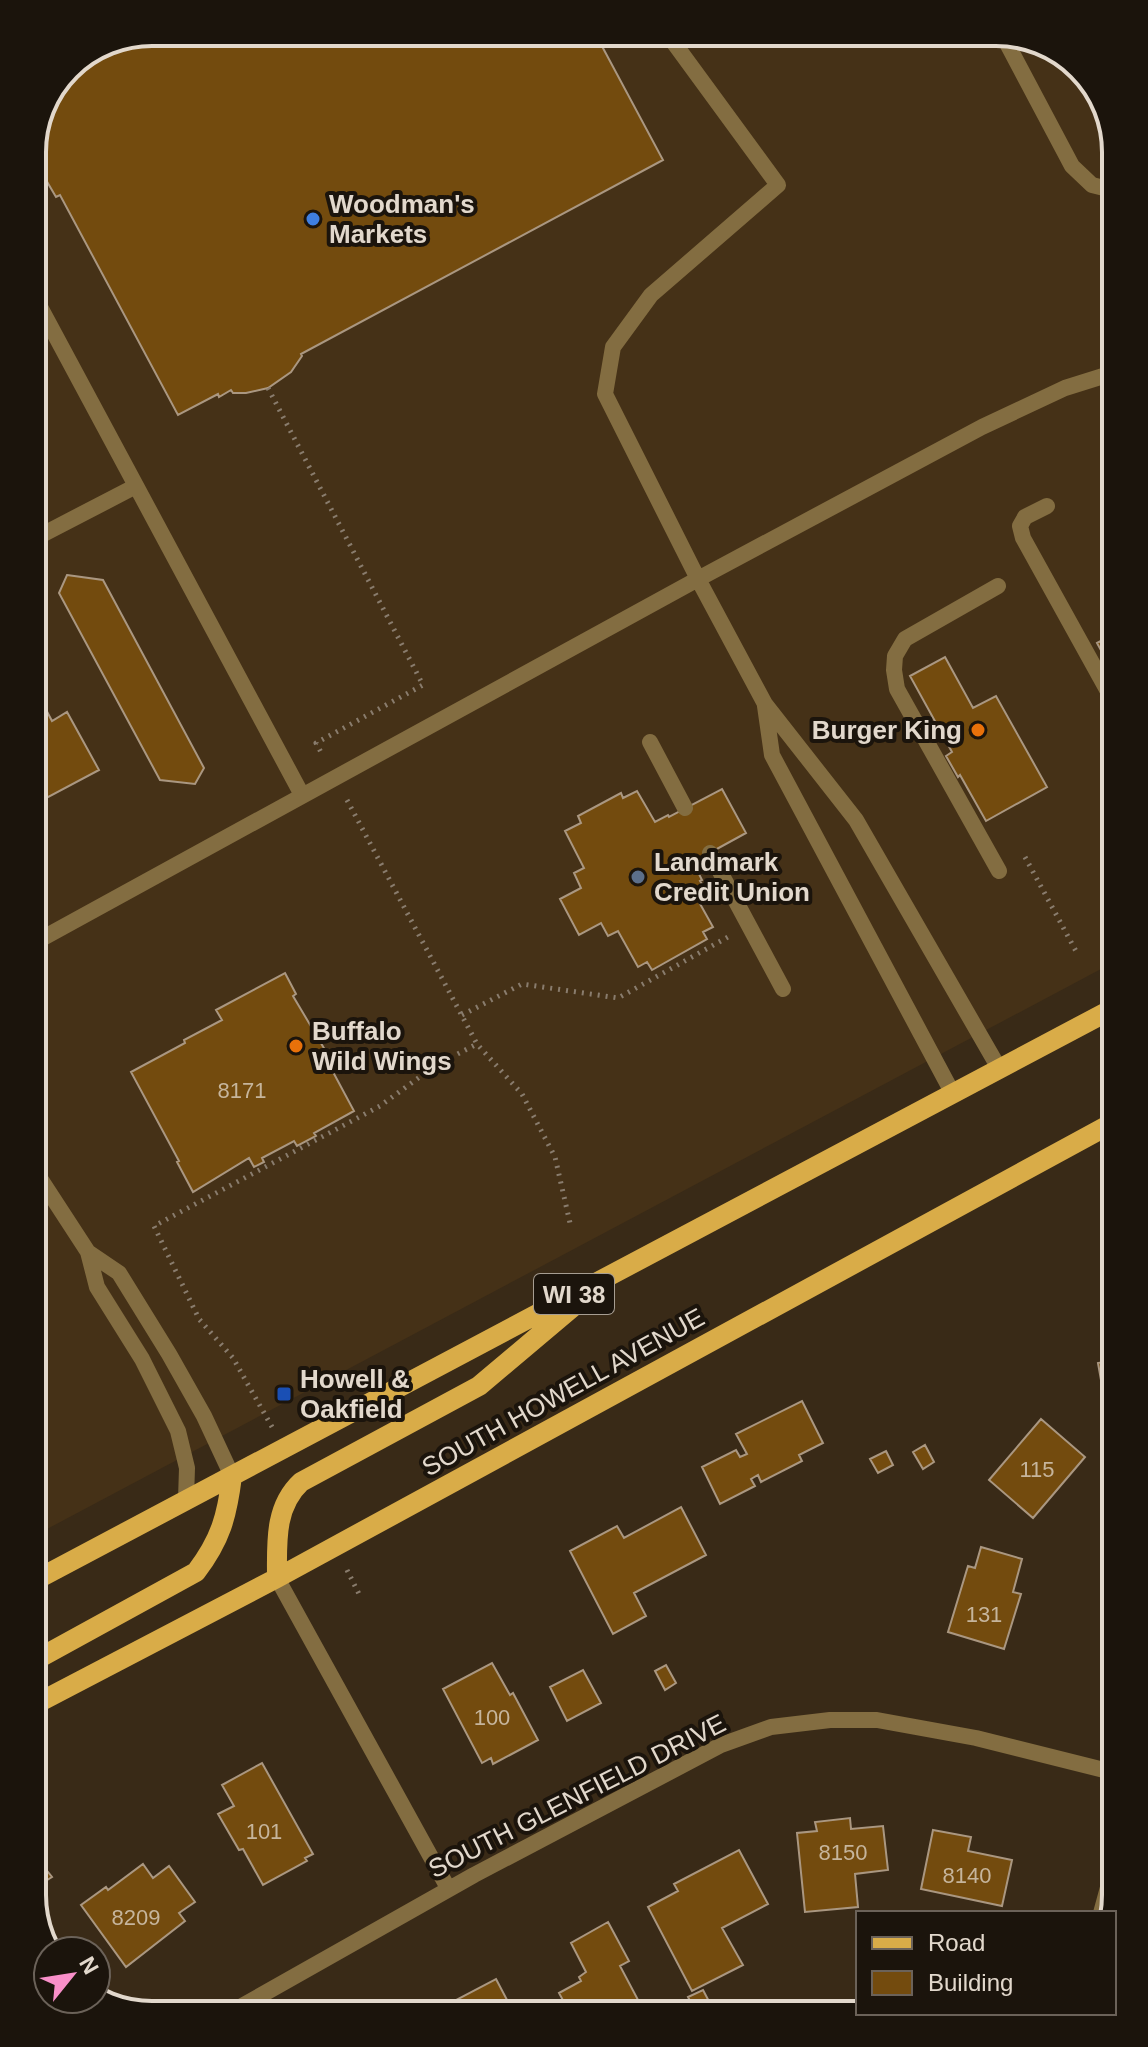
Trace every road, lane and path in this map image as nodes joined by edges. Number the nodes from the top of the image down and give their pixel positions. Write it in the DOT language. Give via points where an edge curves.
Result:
graph roads {
  1 [pos="676,46"];
  2 [pos="1009,47"];
  3 [pos="1102,188"];
  4 [pos="46,318"];
  5 [pos="1102,376"];
  6 [pos="268,388"];
  7 [pos="136,486"];
  8 [pos="1047,506"];
  9 [pos="46,533"];
  10 [pos="698,579"];
  11 [pos="998,586"];
  12 [pos="1102,681"];
  13 [pos="765,704"];
  14 [pos="650,742"];
  15 [pos="335,777"];
  16 [pos="302,795"];
  17 [pos="685,808"];
  18 [pos="710,853"];
  19 [pos="1025,857"];
  20 [pos="999,871"];
  21 [pos="749,926"];
  22 [pos="46,936"];
  23 [pos="1077,953"];
  24 [pos="783,989"];
  25 [pos="462,1015"];
  26 [pos="1102,1015"];
  27 [pos="477,1044"];
  28 [pos="1000,1070"];
  29 [pos="953,1094"];
  30 [pos="1102,1129"];
  31 [pos="46,1188"];
  32 [pos="570,1223"];
  33 [pos="88,1252"];
  34 [pos="611,1274"];
  35 [pos="284,1449"];
  36 [pos="232,1476"];
  37 [pos="186,1499"];
  38 [pos="335,1545"];
  39 [pos="88,1552"];
  40 [pos="46,1574"];
  41 [pos="277,1578"];
  42 [pos="46,1584"];
  43 [pos="361,1598"];
  44 [pos="46,1654"];
  45 [pos="46,1699"];
  46 [pos="1102,1770"];
  47 [pos="448,1888"];
  48 [pos="250,2001"];
  1 -- 10 [label="street" via="778,185 651,295 613,347 605,394"];
  2 -- 3 [label="street" via="1072,166"];
  4 -- 7 [label="street"];
  5 -- 10 [label="street" via="982,427"];
  6 -- 15 [label="path" via="423,685 316,743"];
  7 -- 9 [label="street"];
  7 -- 16 [label="street"];
  8 -- 12 [label="street" via="1025,517 1020,526 1023,538"];
  10 -- 13 [label="street"];
  10 -- 15 [label="street"];
  11 -- 20 [label="street" via="905,639 894,670 897,689"];
  13 -- 28 [label="street" via="856,820"];
  13 -- 29 [label="street" via="772,755"];
  14 -- 17 [label="street"];
  15 -- 16 [label="street"];
  15 -- 25 [label="path"];
  16 -- 22 [label="street"];
  18 -- 21 [label="street"];
  19 -- 23 [label="path"];
  21 -- 24 [label="street"];
  21 -- 25 [label="path" via="618,998 522,984"];
  25 -- 27 [label="path"];
  26 -- 28 [label="main road, WI 38"];
  27 -- 32 [label="path" via="522,1094 555,1157"];
  27 -- 35 [label="path" via="436,1065 380,1106 154,1226 199,1319 233,1358"];
  28 -- 29 [label="main road, WI 38"];
  29 -- 34 [label="main road, WI 38"];
  30 -- 38 [label="main road, SOUTH HOWELL AVENUE"];
  31 -- 33 [label="street"];
  33 -- 36 [label="street" via="119,1273 204,1416"];
  33 -- 37 [label="street" via="97,1287 178,1431 187,1468"];
  34 -- 35 [label="main road, WI 38"];
  34 -- 41 [label="main road" via="479,1386 290,1492 277,1529"];
  35 -- 36 [label="main road, WI 38"];
  36 -- 37 [label="main road, WI 38"];
  36 -- 44 [label="main road" via="220,1534 196,1572"];
  37 -- 39 [label="main road, WI 38"];
  38 -- 41 [label="main road, SOUTH HOWELL AVENUE"];
  38 -- 43 [label="path"];
  39 -- 40 [label="main road, WI 38"];
  39 -- 42 [label="main road"];
  41 -- 45 [label="main road, SOUTH HOWELL AVENUE"];
  41 -- 47 [label="street"];
  46 -- 47 [label="street, SOUTH GLENFIELD DRIVE" via="877,1720 771,1727 721,1745"];
  47 -- 48 [label="street, SOUTH GLENFIELD DRIVE"];
}
